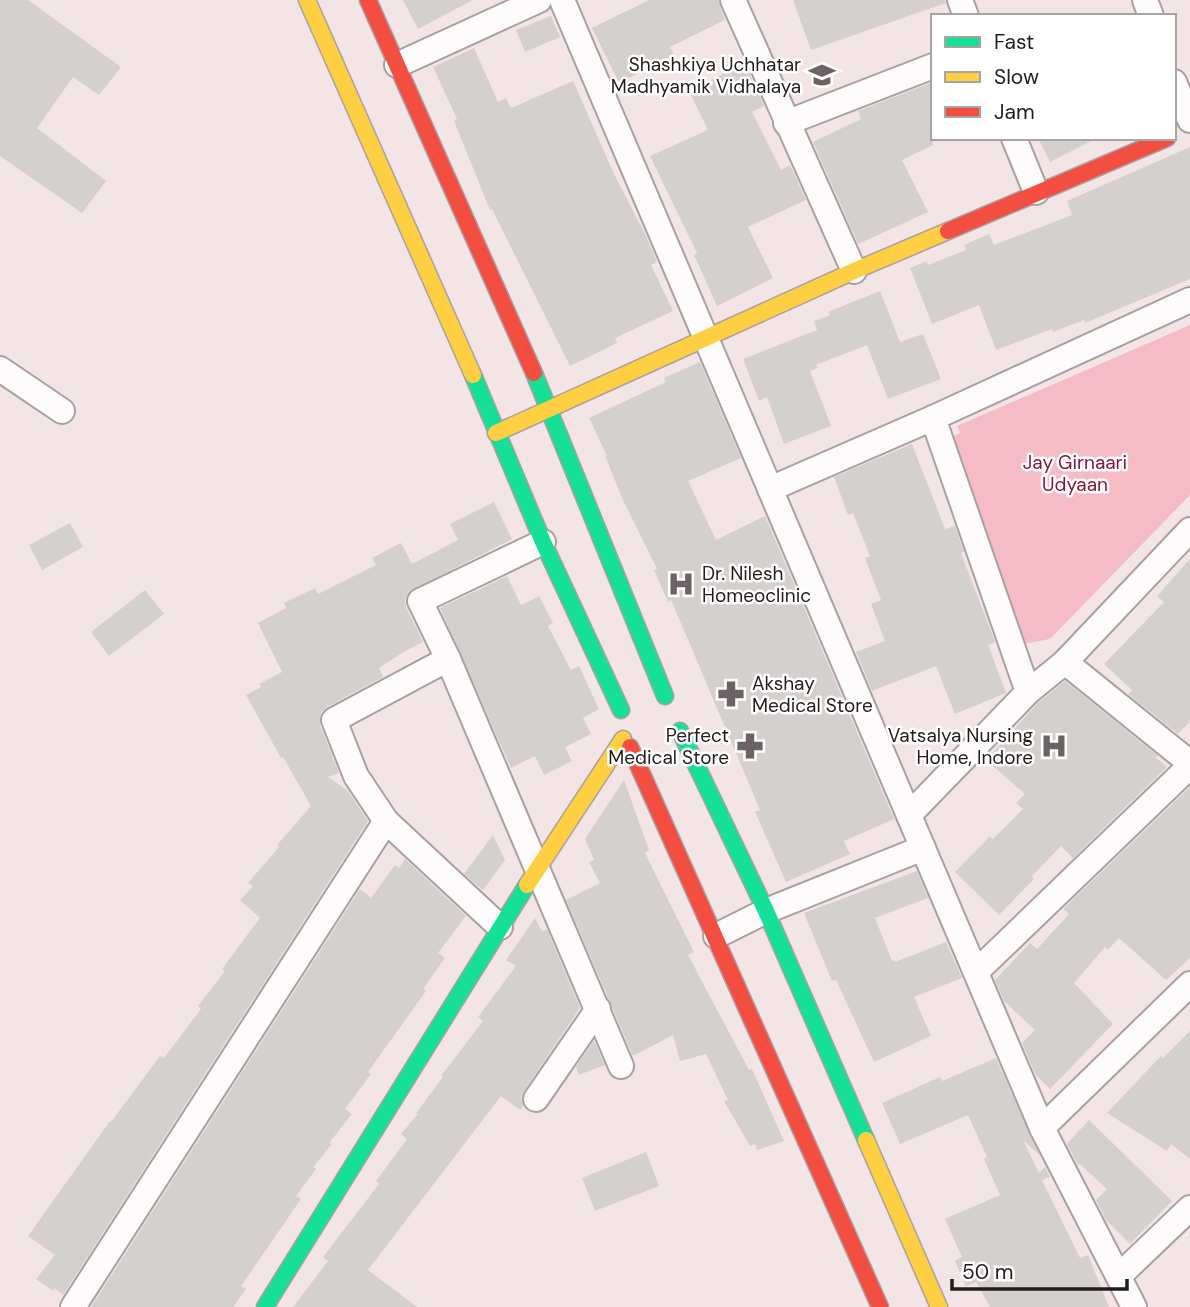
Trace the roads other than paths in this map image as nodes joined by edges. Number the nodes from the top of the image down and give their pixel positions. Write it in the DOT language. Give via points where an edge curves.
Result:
graph roads {
  1 [pos="307,0"];
  2 [pos="368,0"];
  3 [pos="539,0"];
  4 [pos="562,0"];
  5 [pos="733,0"];
  6 [pos="397,65"];
  7 [pos="931,67"];
  8 [pos="1176,87"];
  9 [pos="1190,120"];
  10 [pos="786,123"];
  11 [pos="1015,140"];
  12 [pos="1162,140"];
  13 [pos="1036,192"];
  14 [pos="854,271"];
  15 [pos="1190,300"];
  16 [pos="706,339"];
  17 [pos="0,369"];
  18 [pos="549,408"];
  19 [pos="62,411"];
  20 [pos="933,418"];
  21 [pos="496,433"];
  22 [pos="770,489"];
  23 [pos="1190,530"];
  24 [pos="543,542"];
  25 [pos="448,659"];
  26 [pos="1065,662"];
  27 [pos="1028,692"];
  28 [pos="665,696"];
  29 [pos="621,710"];
  30 [pos="680,731"];
  31 [pos="627,743"];
  32 [pos="669,748"];
  33 [pos="650,754"];
  34 [pos="1190,765"];
  35 [pos="909,815"];
  36 [pos="386,821"];
  37 [pos="923,849"];
  38 [pos="537,868"];
  39 [pos="766,911"];
  40 [pos="500,927"];
  41 [pos="716,936"];
  42 [pos="976,972"];
  43 [pos="1190,984"];
  44 [pos="597,1009"];
  45 [pos="621,1066"];
  46 [pos="536,1099"];
  47 [pos="1042,1128"];
  48 [pos="1190,1208"];
  49 [pos="1119,1276"];
  50 [pos="73,1307"];
  51 [pos="265,1307"];
  52 [pos="880,1307"];
  53 [pos="939,1307"];
  54 [pos="1134,1307"];
  1 -- 21 [label="street"];
  2 -- 6 [label="street"];
  3 -- 6 [label="street"];
  4 -- 16 [label="street"];
  5 -- 10 [label="street"];
  6 -- 18 [label="street"];
  7 -- 10 [label="street"];
  8 -- 9 [label="street"];
  10 -- 14 [label="street"];
  11 -- 13 [label="street"];
  12 -- 13 [label="street"];
  13 -- 14 [label="street"];
  14 -- 16 [label="street"];
  15 -- 20 [label="street"];
  16 -- 18 [label="street"];
  16 -- 22 [label="street"];
  17 -- 19 [label="street"];
  18 -- 21 [label="street"];
  18 -- 28 [label="street"];
  20 -- 22 [label="street"];
  20 -- 27 [label="street"];
  21 -- 24 [label="street"];
  22 -- 35 [label="street"];
  23 -- 26 [label="street"];
  24 -- 25 [label="street" via="420,601"];
  24 -- 29 [label="street"];
  25 -- 36 [label="street" via="334,720 356,776"];
  25 -- 38 [label="street"];
  26 -- 27 [label="street"];
  26 -- 34 [label="street"];
  27 -- 35 [label="street"];
  28 -- 29 [label="street" via="640,694"];
  28 -- 30 [label="street" via="678,710"];
  29 -- 31 [label="street" via="619,730"];
  30 -- 32 [label="street"];
  30 -- 39 [label="street"];
  31 -- 33 [label="street"];
  31 -- 38 [label="street"];
  31 -- 41 [label="street"];
  34 -- 42 [label="street"];
  35 -- 37 [label="street"];
  36 -- 40 [label="street"];
  36 -- 50 [label="street"];
  37 -- 39 [label="street"];
  37 -- 42 [label="street"];
  38 -- 40 [label="street"];
  38 -- 44 [label="street"];
  39 -- 41 [label="street"];
  39 -- 53 [label="street"];
  40 -- 51 [label="street"];
  41 -- 52 [label="street"];
  42 -- 47 [label="street"];
  43 -- 47 [label="street"];
  44 -- 45 [label="street"];
  44 -- 46 [label="street"];
  47 -- 49 [label="street"];
  48 -- 49 [label="street"];
  49 -- 54 [label="street"];
}
